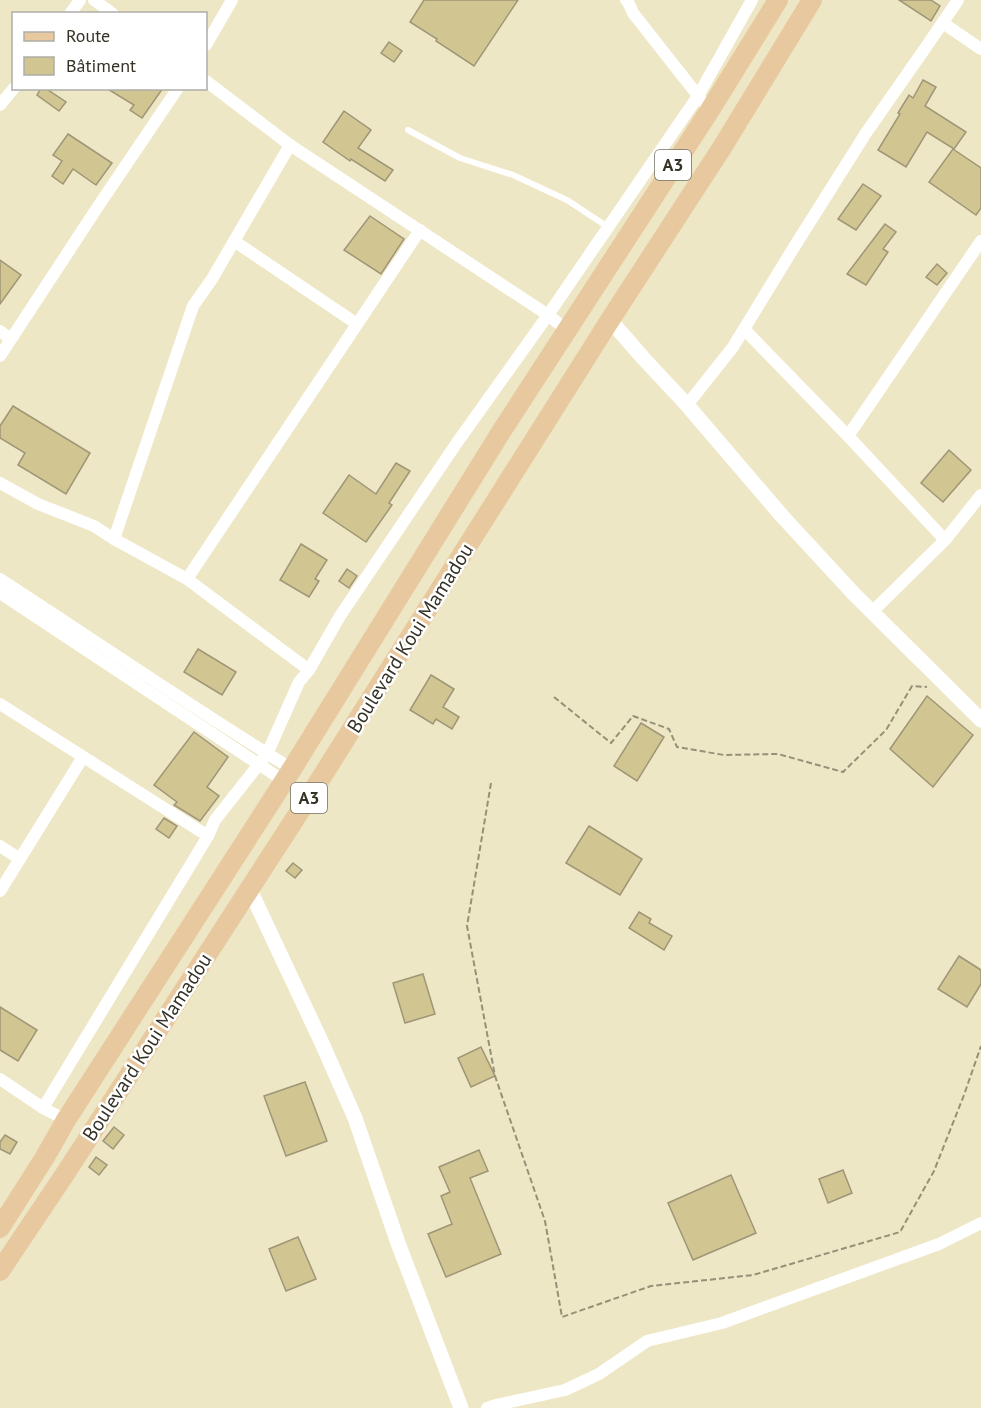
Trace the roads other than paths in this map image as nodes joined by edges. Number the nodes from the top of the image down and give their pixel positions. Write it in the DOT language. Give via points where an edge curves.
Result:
graph roads {
  1 [pos="94,0"];
  2 [pos="232,0"];
  3 [pos="626,0"];
  4 [pos="637,0"];
  5 [pos="752,0"];
  6 [pos="778,0"];
  7 [pos="812,0"];
  8 [pos="958,0"];
  9 [pos="110,12"];
  10 [pos="633,13"];
  11 [pos="943,23"];
  12 [pos="207,43"];
  13 [pos="981,49"];
  14 [pos="207,82"];
  15 [pos="12,90"];
  16 [pos="177,90"];
  17 [pos="704,103"];
  18 [pos="0,105"];
  19 [pos="408,130"];
  20 [pos="290,145"];
  21 [pos="608,227"];
  22 [pos="420,230"];
  23 [pos="234,241"];
  24 [pos="981,242"];
  25 [pos="585,300"];
  26 [pos="548,315"];
  27 [pos="610,320"];
  28 [pos="357,324"];
  29 [pos="744,329"];
  30 [pos="567,330"];
  31 [pos="0,331"];
  32 [pos="12,339"];
  33 [pos="0,356"];
  34 [pos="687,405"];
  35 [pos="848,436"];
  36 [pos="0,483"];
  37 [pos="981,495"];
  38 [pos="114,539"];
  39 [pos="945,540"];
  40 [pos="0,579"];
  41 [pos="187,579"];
  42 [pos="0,593"];
  43 [pos="872,612"];
  44 [pos="309,670"];
  45 [pos="0,704"];
  46 [pos="981,720"];
  47 [pos="267,754"];
  48 [pos="83,757"];
  49 [pos="259,765"];
  50 [pos="287,775"];
  51 [pos="208,836"];
  52 [pos="0,846"];
  53 [pos="20,859"];
  54 [pos="249,888"];
  55 [pos="0,891"];
  56 [pos="0,1079"];
  57 [pos="43,1108"];
  58 [pos="66,1120"];
  59 [pos="981,1223"];
  60 [pos="0,1228"];
  61 [pos="0,1271"];
  62 [pos="461,1408"];
  63 [pos="488,1408"];
  1 -- 9 [label="street"];
  2 -- 12 [label="street"];
  3 -- 10 [label="street"];
  4 -- 10 [label="street"];
  5 -- 17 [label="street"];
  6 -- 17 [label="main road, Boulevard Koui Mamadou / A3"];
  7 -- 27 [label="main road, Boulevard Koui Mamadou / A3"];
  8 -- 11 [label="street"];
  10 -- 17 [label="street"];
  11 -- 13 [label="street"];
  11 -- 29 [label="street" via="866,133"];
  14 -- 20 [label="street"];
  15 -- 18 [label="street"];
  16 -- 32 [label="street"];
  17 -- 21 [label="street"];
  17 -- 25 [label="main road, Boulevard Koui Mamadou / A3"];
  19 -- 21 [label="lane" via="460,158 513,175 567,200"];
  20 -- 22 [label="street"];
  20 -- 23 [label="street"];
  21 -- 26 [label="street"];
  22 -- 26 [label="street"];
  22 -- 28 [label="street"];
  23 -- 28 [label="street"];
  23 -- 38 [label="street" via="193,306"];
  24 -- 35 [label="street"];
  25 -- 27 [label="main road"];
  25 -- 30 [label="main road, Boulevard Koui Mamadou / A3"];
  26 -- 30 [label="street"];
  26 -- 44 [label="street" via="346,606"];
  27 -- 34 [label="street"];
  27 -- 54 [label="main road, Boulevard Koui Mamadou / A3"];
  28 -- 41 [label="street"];
  29 -- 34 [label="street"];
  29 -- 35 [label="street"];
  30 -- 50 [label="main road, Boulevard Koui Mamadou / A3"];
  31 -- 32 [label="street"];
  32 -- 33 [label="street"];
  34 -- 43 [label="street" via="782,516"];
  35 -- 39 [label="street"];
  36 -- 38 [label="street"];
  37 -- 39 [label="street"];
  38 -- 41 [label="street"];
  39 -- 43 [label="street"];
  40 -- 47 [label="street"];
  41 -- 44 [label="street"];
  42 -- 49 [label="street"];
  43 -- 46 [label="street"];
  44 -- 47 [label="street"];
  45 -- 48 [label="street"];
  47 -- 49 [label="street"];
  47 -- 50 [label="street"];
  48 -- 51 [label="street"];
  48 -- 53 [label="street"];
  49 -- 50 [label="street"];
  49 -- 51 [label="street" via="215,820"];
  50 -- 58 [label="main road, Boulevard Koui Mamadou / A3"];
  51 -- 57 [label="street"];
  52 -- 53 [label="street"];
  53 -- 55 [label="street"];
  54 -- 61 [label="main road, Boulevard Koui Mamadou / A3"];
  54 -- 62 [label="street" via="355,1118"];
  56 -- 57 [label="street"];
  57 -- 58 [label="street"];
  58 -- 60 [label="main road, Boulevard Koui Mamadou / A3"];
  59 -- 63 [label="street" via="939,1244 722,1323 647,1341 599,1374 565,1390"];
}
